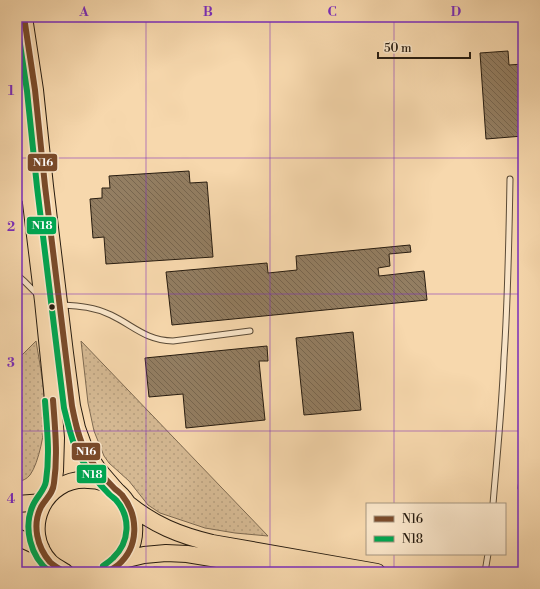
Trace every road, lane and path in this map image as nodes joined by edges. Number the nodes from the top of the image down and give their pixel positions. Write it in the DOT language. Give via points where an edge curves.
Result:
graph roads {
  1 [pos="24,17"];
  2 [pos="17,88"];
  3 [pos="20,138"];
  4 [pos="510,179"];
  5 [pos="23,198"];
  6 [pos="17,275"];
  7 [pos="43,301"];
  8 [pos="59,305"];
  9 [pos="250,332"];
  10 [pos="523,470"];
  11 [pos="115,489"];
  12 [pos="523,493"];
  13 [pos="48,497"];
  14 [pos="127,503"];
  15 [pos="493,503"];
  16 [pos="17,504"];
  17 [pos="17,537"];
  18 [pos="41,548"];
  19 [pos="488,555"];
  20 [pos="117,567"];
  21 [pos="60,570"];
  22 [pos="296,572"];
  23 [pos="377,572"];
  24 [pos="486,572"];
  1 -- 8 [label="main road" via="35,90"];
  2 -- 3 [label="main road"];
  3 -- 5 [label="main road"];
  4 -- 15 [label="lane" via="504,359"];
  5 -- 7 [label="main road"];
  6 -- 7 [label="lane"];
  7 -- 13 [label="main road" via="56,438 55,471"];
  8 -- 9 [label="lane" via="100,311 155,339 173,341"];
  8 -- 11 [label="main road" via="77,428 85,450"];
  10 -- 12 [label="lane"];
  11 -- 13 [label="main road" via="105,483 83,479 62,485"];
  11 -- 14 [label="main road"];
  13 -- 16 [label="main road"];
  13 -- 18 [label="main road" via="37,520"];
  14 -- 20 [label="main road" via="134,522 133,542"];
  14 -- 23 [label="main road" via="157,524 196,539"];
  17 -- 18 [label="main road"];
  18 -- 21 [label="main road" via="50,562"];
  19 -- 24 [label="lane"];
  20 -- 22 [label="main road" via="144,555 166,553 187,554"];
}
